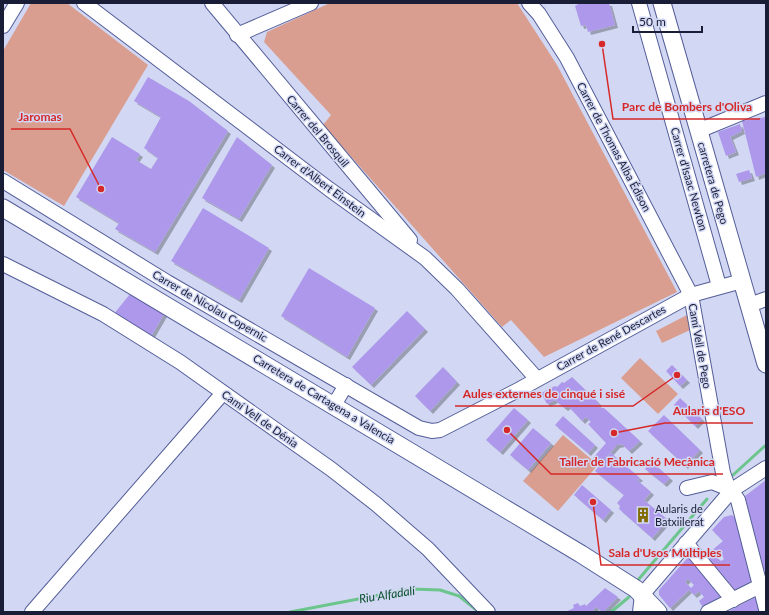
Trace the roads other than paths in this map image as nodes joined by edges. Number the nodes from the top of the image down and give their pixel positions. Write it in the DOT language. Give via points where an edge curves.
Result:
graph roads {
  1 [pos="17,3"];
  2 [pos="84,3"];
  3 [pos="212,3"];
  4 [pos="311,3"];
  5 [pos="529,3"];
  6 [pos="639,3"];
  7 [pos="662,3"];
  8 [pos="3,26"];
  9 [pos="237,35"];
  10 [pos="766,103"];
  11 [pos="698,131"];
  12 [pos="3,181"];
  13 [pos="3,208"];
  14 [pos="425,258"];
  15 [pos="3,264"];
  16 [pos="742,280"];
  17 [pos="719,286"];
  18 [pos="691,295"];
  19 [pos="766,299"];
  20 [pos="749,305"];
  21 [pos="766,364"];
  22 [pos="537,379"];
  23 [pos="346,385"];
  24 [pos="223,393"];
  25 [pos="334,405"];
  26 [pos="419,428"];
  27 [pos="766,468"];
  28 [pos="687,488"];
  29 [pos="732,490"];
  30 [pos="686,544"];
  31 [pos="763,585"];
  32 [pos="642,595"];
  33 [pos="733,600"];
  34 [pos="766,609"];
  35 [pos="32,612"];
  36 [pos="488,612"];
  37 [pos="640,612"];
  38 [pos="658,612"];
  39 [pos="708,612"];
  1 -- 8 [label="street"];
  2 -- 14 [label="street, Carrer d'Albert Einstein"];
  3 -- 9 [label="street, Carrer del Brosquil"];
  4 -- 9 [label="street"];
  5 -- 18 [label="street, Carrer de Thomas Alba Édison" via="567,58"];
  6 -- 17 [label="street, Carrer d'Isaac Newton"];
  7 -- 11 [label="main road, carretera de Pego"];
  9 -- 14 [label="street, Carrer del Brosquil"];
  10 -- 11 [label="street"];
  11 -- 16 [label="main road, carretera de Pego"];
  12 -- 23 [label="street, Carrer de Nicolau Copernic" via="167,282"];
  13 -- 25 [label="main road, Carretera de Cartagena a Valencia"];
  14 -- 22 [label="street, Carrer d'Albert Einstein" via="458,289"];
  15 -- 24 [label="street, Camí Vell de Dénia" via="104,314 180,362"];
  16 -- 17 [label="street, Carrer de René Descartes"];
  16 -- 20 [label="main road, carretera de Pego"];
  17 -- 18 [label="street, Carrer de René Descartes"];
  18 -- 22 [label="street, Carrer de René Descartes"];
  18 -- 29 [label="street, Camí Vell de Pego" via="723,473"];
  19 -- 20 [label="street"];
  20 -- 21 [label="main road, carretera de Pego"];
  22 -- 26 [label="street, Carrer de René Descartes" via="440,430"];
  23 -- 25 [label="street"];
  23 -- 26 [label="street, Carrer de Nicolau Copernic"];
  24 -- 35 [label="street"];
  24 -- 36 [label="street, Camí Vell de Dénia" via="376,504 428,548"];
  25 -- 32 [label="main road, Carretera de Cartagena a Valencia" via="581,554"];
  27 -- 29 [label="street"];
  28 -- 29 [label="street" via="709,478"];
  29 -- 30 [label="street"];
  29 -- 31 [label="street, Camí Vell de Pego" via="738,500"];
  30 -- 32 [label="street"];
  30 -- 33 [label="street"];
  31 -- 33 [label="street"];
  31 -- 34 [label="street, Camí Vell de Pego"];
  32 -- 37 [label="street"];
  32 -- 38 [label="main road, Carretera de Cartagena a Valencia"];
  33 -- 39 [label="street"];
}
